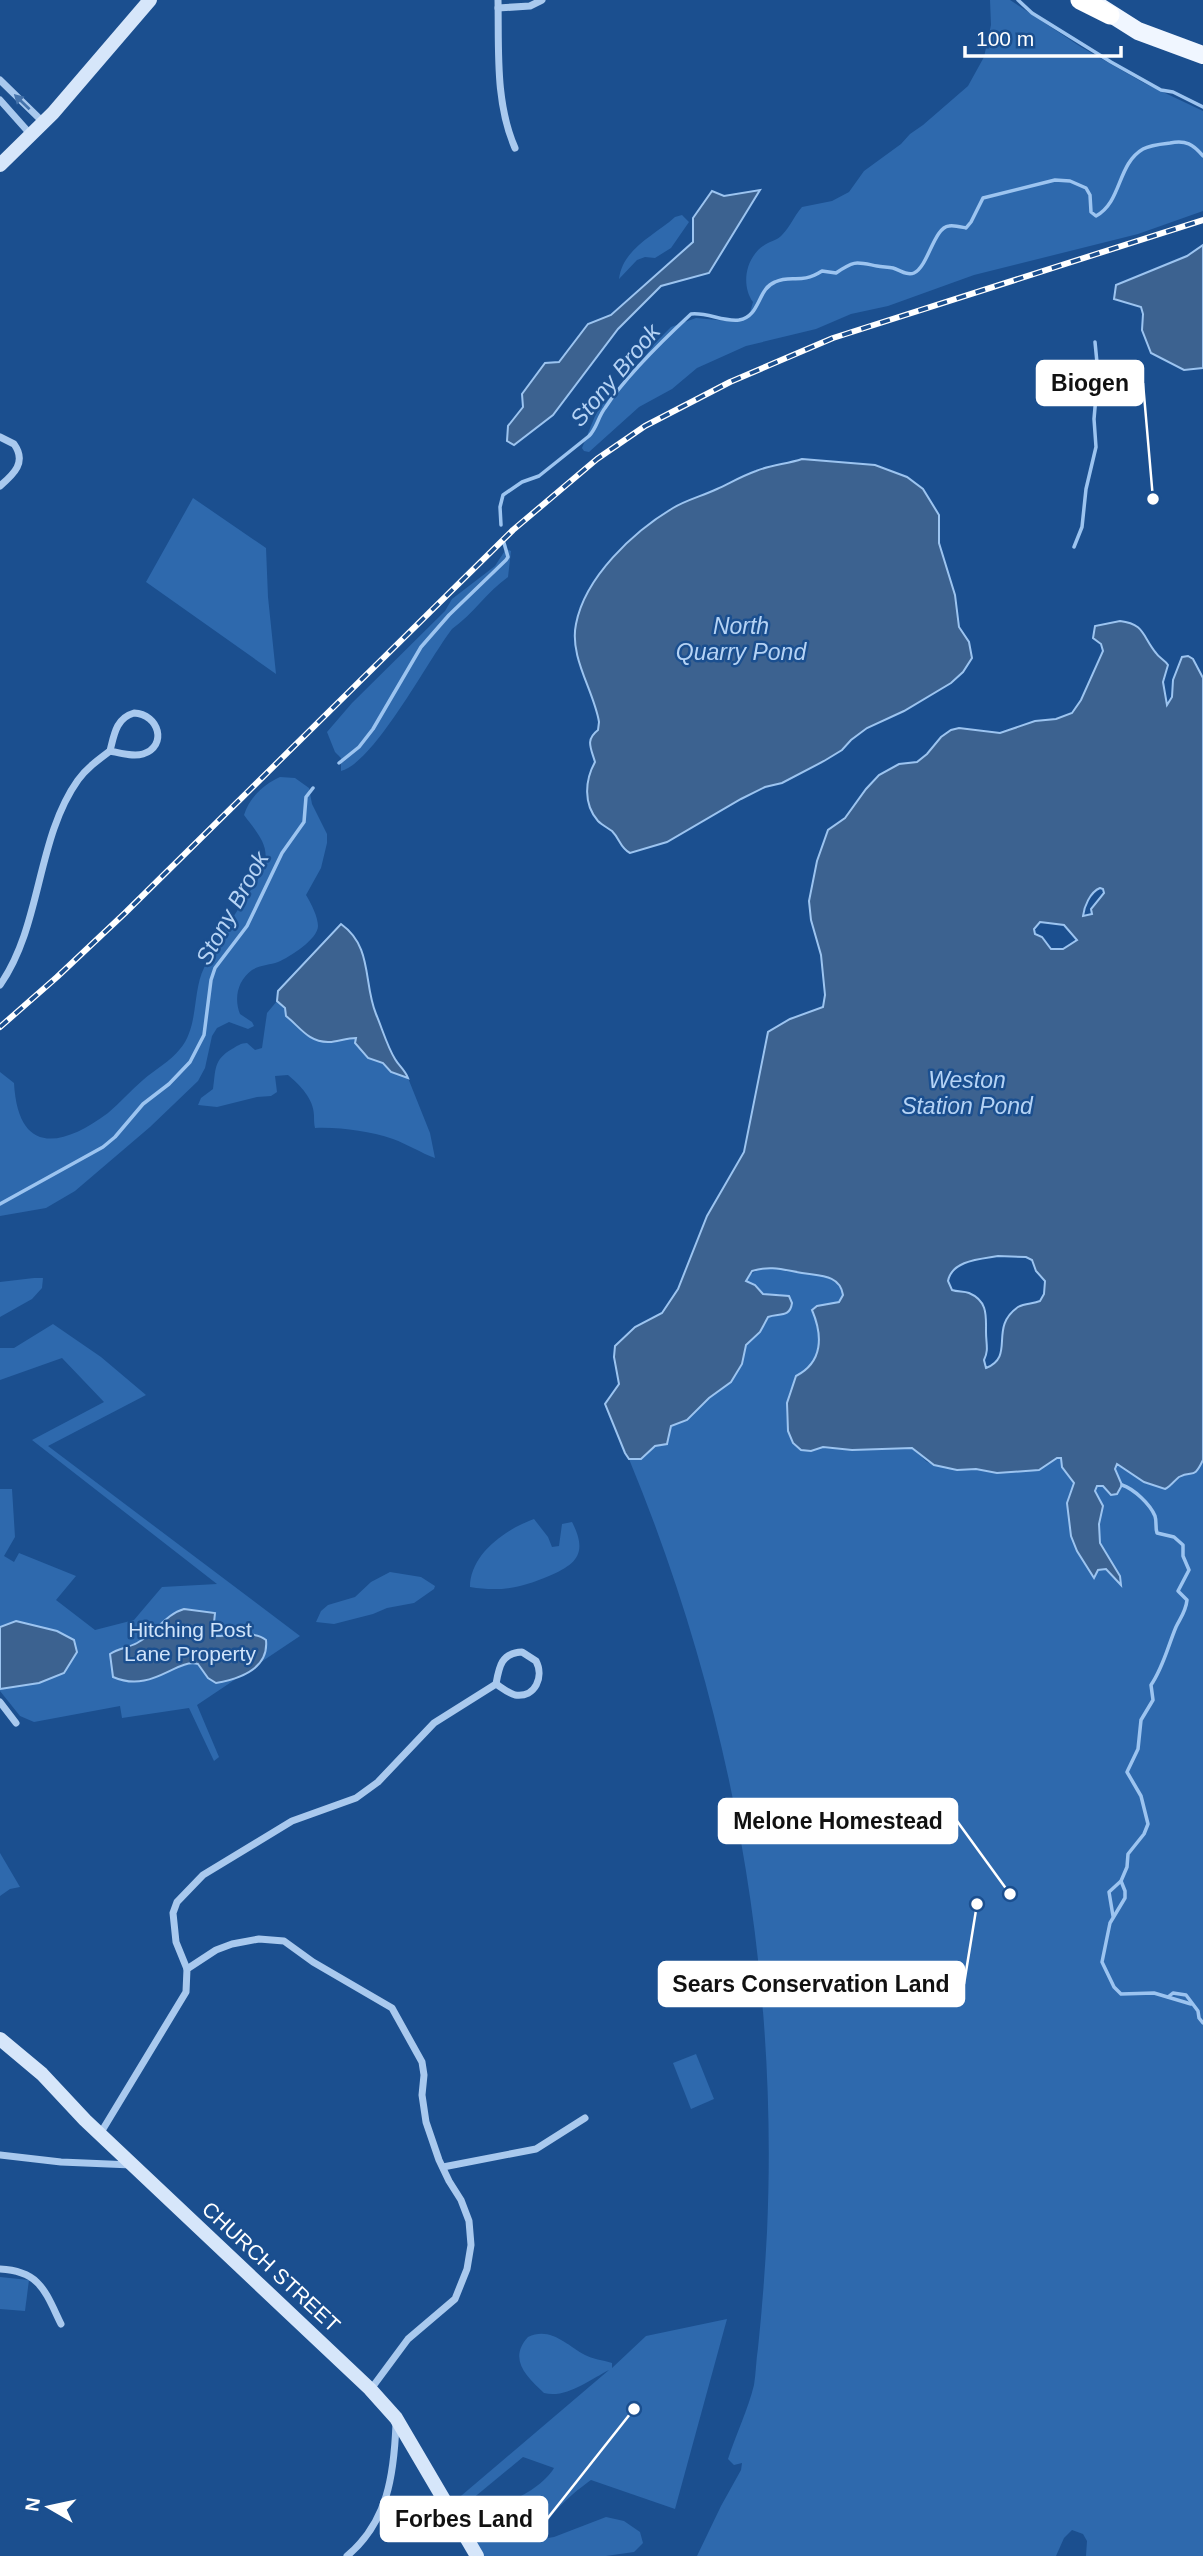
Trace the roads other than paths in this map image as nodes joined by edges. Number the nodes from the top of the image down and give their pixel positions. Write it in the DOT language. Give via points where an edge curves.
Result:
graph roads {
  1 [pos="150,0"];
  2 [pos="542,0"];
  3 [pos="1080,0"];
  4 [pos="1092,0"];
  5 [pos="498,4"];
  6 [pos="1110,15"];
  7 [pos="1203,55"];
  8 [pos="0,80"];
  9 [pos="0,100"];
  10 [pos="44,123"];
  11 [pos="32,136"];
  12 [pos="515,148"];
  13 [pos="0,165"];
  14 [pos="0,437"];
  15 [pos="0,486"];
  16 [pos="110,751"];
  17 [pos="0,985"];
  18 [pos="496,1684"];
  19 [pos="0,1702"];
  20 [pos="16,1723"];
  21 [pos="187,1969"];
  22 [pos="0,2039"];
  23 [pos="585,2118"];
  24 [pos="100,2134"];
  25 [pos="0,2155"];
  26 [pos="132,2165"];
  27 [pos="443,2167"];
  28 [pos="0,2269"];
  29 [pos="61,2324"];
  30 [pos="370,2389"];
  31 [pos="396,2418"];
  32 [pos="347,2556"];
  33 [pos="477,2556"];
  1 -- 10 [label="street"];
  2 -- 5 [label="street" via="534,5"];
  3 -- 6 [label="highway"];
  4 -- 6 [label="main road"];
  5 -- 12 [label="street" via="501,96"];
  6 -- 7 [label="main road" via="1138,31"];
  10 -- 8 [label="street, one-way"];
  9 -- 11 [label="street"];
  10 -- 11 [label="street"];
  11 -- 13 [label="street"];
  14 -- 15 [label="street" via="14,444 20,457 16,471"];
  16 -- 16 [label="street" via="118,725 127,715 142,713 154,721 157,740 149,751 137,755"];
  16 -- 17 [label="street" via="84,772 66,801 24,935"];
  18 -- 18 [label="street" via="516,1695 530,1692 539,1681 538,1664 525,1653 511,1654 501,1662"];
  18 -- 21 [label="street" via="434,1723 379,1782 356,1798 292,1821 203,1875 177,1902 173,1913 176,1942"];
  19 -- 20 [label="street"];
  21 -- 24 [label="street" via="186,1992"];
  21 -- 27 [label="street" via="232,1944 284,1941 392,2008 422,2062 426,2122"];
  22 -- 24 [label="street, CHURCH STREET" via="42,2074"];
  23 -- 27 [label="street" via="536,2150"];
  24 -- 26 [label="street, CHURCH STREET"];
  25 -- 26 [label="street"];
  26 -- 30 [label="street, CHURCH STREET"];
  27 -- 30 [label="street" via="469,2221 467,2269 455,2299 408,2339"];
  28 -- 29 [label="street" via="30,2274 48,2296"];
  30 -- 31 [label="street, CHURCH STREET"];
  31 -- 32 [label="street" via="392,2478 385,2505 373,2527"];
  31 -- 33 [label="street, CHURCH STREET"];
}
